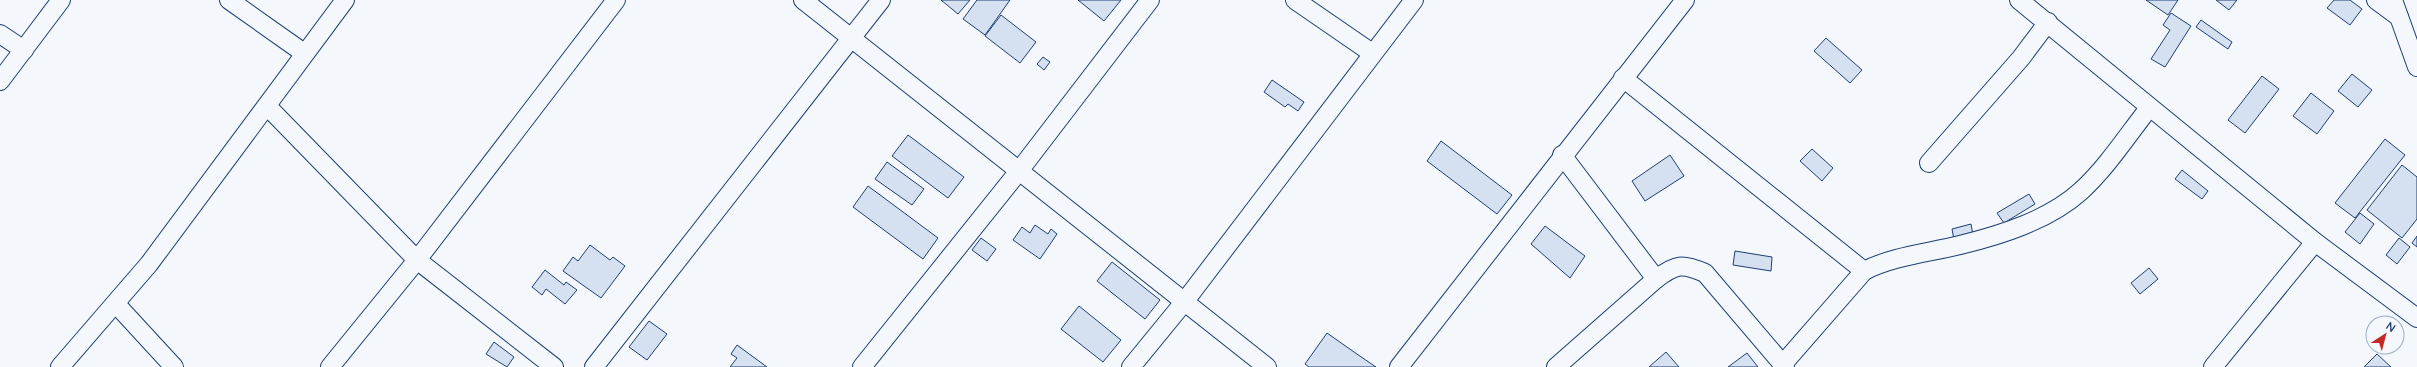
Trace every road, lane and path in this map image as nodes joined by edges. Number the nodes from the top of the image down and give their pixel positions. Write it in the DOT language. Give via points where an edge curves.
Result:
graph roads {
  1 [pos="62,0"];
  2 [pos="229,0"];
  3 [pos="345,0"];
  4 [pos="616,0"];
  5 [pos="803,0"];
  6 [pos="881,0"];
  7 [pos="1150,0"];
  8 [pos="1295,0"];
  9 [pos="1414,0"];
  10 [pos="1685,0"];
  11 [pos="2019,0"];
  12 [pos="2376,0"];
  13 [pos="2393,0"];
  14 [pos="2399,17"];
  15 [pos="2048,22"];
  16 [pos="0,34"];
  17 [pos="851,38"];
  18 [pos="24,50"];
  19 [pos="304,53"];
  20 [pos="1372,53"];
  21 [pos="2417,67"];
  22 [pos="1622,78"];
  23 [pos="0,81"];
  24 [pos="267,106"];
  25 [pos="2149,108"];
  26 [pos="1562,155"];
  27 [pos="1929,163"];
  28 [pos="1020,171"];
  29 [pos="2315,242"];
  30 [pos="417,260"];
  31 [pos="1864,272"];
  32 [pos="1656,279"];
  33 [pos="1185,302"];
  34 [pos="116,304"];
  35 [pos="2417,318"];
  36 [pos="1784,366"];
  37 [pos="60,367"];
  38 [pos="174,367"];
  39 [pos="330,367"];
  40 [pos="554,367"];
  41 [pos="594,367"];
  42 [pos="862,367"];
  43 [pos="1131,367"];
  44 [pos="1267,367"];
  45 [pos="1399,367"];
  46 [pos="1556,367"];
  47 [pos="2214,367"];
  1 -- 18 [label="street"];
  2 -- 19 [label="street"];
  3 -- 19 [label="street"];
  4 -- 30 [label="street"];
  5 -- 17 [label="street"];
  6 -- 17 [label="street"];
  7 -- 28 [label="street"];
  8 -- 20 [label="street"];
  9 -- 20 [label="street"];
  10 -- 22 [label="street"];
  11 -- 15 [label="street"];
  12 -- 14 [label="street"];
  13 -- 14 [label="street"];
  14 -- 21 [label="street"];
  15 -- 25 [label="street"];
  15 -- 27 [label="street" via="2021,58"];
  16 -- 18 [label="street"];
  17 -- 28 [label="street"];
  17 -- 41 [label="street"];
  18 -- 23 [label="street"];
  19 -- 24 [label="street"];
  20 -- 33 [label="street"];
  22 -- 26 [label="street"];
  22 -- 31 [label="street"];
  24 -- 30 [label="street"];
  24 -- 34 [label="street"];
  25 -- 29 [label="street"];
  25 -- 31 [label="street" via="2081,191 2057,208 2028,223 1961,245 1878,264"];
  26 -- 32 [label="street"];
  26 -- 45 [label="street"];
  28 -- 33 [label="street"];
  28 -- 42 [label="street"];
  29 -- 35 [label="street"];
  29 -- 47 [label="street"];
  30 -- 39 [label="street"];
  30 -- 40 [label="street"];
  31 -- 36 [label="street"];
  32 -- 36 [label="street" via="1670,269 1688,265 1705,273"];
  32 -- 46 [label="street"];
  33 -- 43 [label="street"];
  33 -- 44 [label="street"];
  34 -- 37 [label="street"];
  34 -- 38 [label="street"];
}
